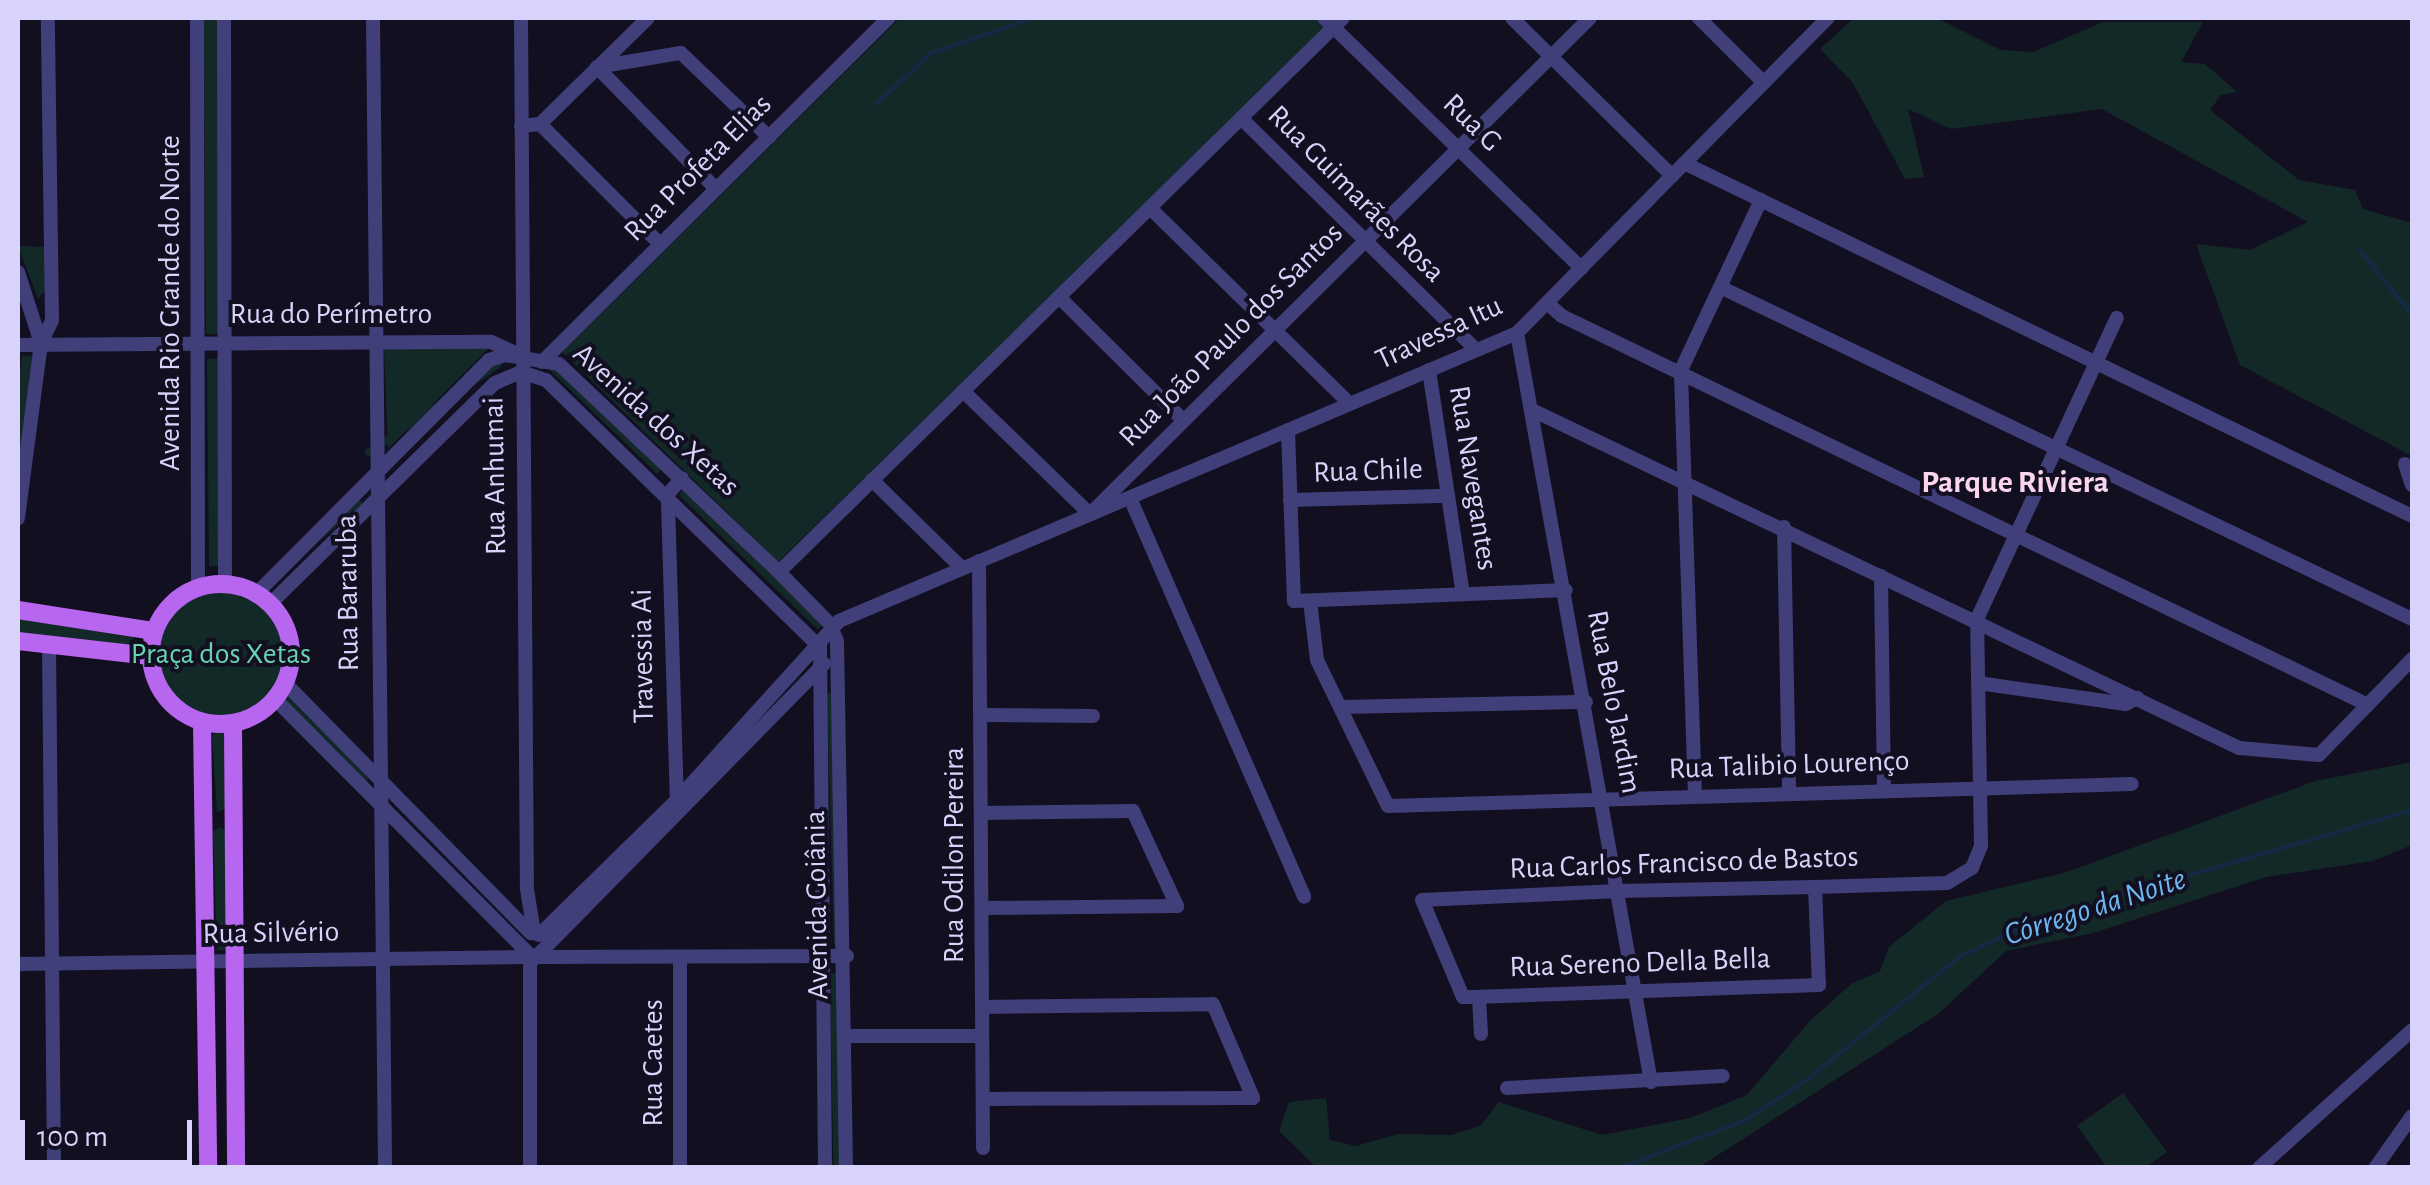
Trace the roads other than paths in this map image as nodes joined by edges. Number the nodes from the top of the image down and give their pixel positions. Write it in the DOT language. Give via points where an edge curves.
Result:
graph roads {
  1 [pos="48,18"];
  2 [pos="197,18"];
  3 [pos="224,18"];
  4 [pos="373,18"];
  5 [pos="521,18"];
  6 [pos="888,18"];
  7 [pos="1512,18"];
  8 [pos="1590,18"];
  9 [pos="1699,18"];
  10 [pos="1828,18"];
  11 [pos="644,19"];
  12 [pos="1334,21"];
  13 [pos="1552,56"];
  14 [pos="597,68"];
  15 [pos="1764,82"];
  16 [pos="1241,118"];
  17 [pos="540,124"];
  18 [pos="521,126"];
  19 [pos="768,137"];
  20 [pos="1458,148"];
  21 [pos="1684,163"];
  22 [pos="1672,176"];
  23 [pos="716,188"];
  24 [pos="1760,200"];
  25 [pos="1150,208"];
  26 [pos="1365,240"];
  27 [pos="660,244"];
  28 [pos="1581,268"];
  29 [pos="18,272"];
  30 [pos="1720,287"];
  31 [pos="1059,297"];
  32 [pos="1547,303"];
  33 [pos="2117,318"];
  34 [pos="1274,330"];
  35 [pos="1517,332"];
  36 [pos="198,341"];
  37 [pos="225,342"];
  38 [pos="373,343"];
  39 [pos="41,344"];
  40 [pos="18,345"];
  41 [pos="1476,350"];
  42 [pos="521,356"];
  43 [pos="545,357"];
  44 [pos="2096,362"];
  45 [pos="1428,370"];
  46 [pos="1681,370"];
  47 [pos="528,373"];
  48 [pos="963,391"];
  49 [pos="1350,404"];
  50 [pos="1532,410"];
  51 [pos="1183,420"];
  52 [pos="1288,430"];
  53 [pos="2056,448"];
  54 [pos="2404,464"];
  55 [pos="374,476"];
  56 [pos="682,478"];
  57 [pos="1683,478"];
  58 [pos="872,480"];
  59 [pos="2412,485"];
  60 [pos="668,494"];
  61 [pos="1448,496"];
  62 [pos="1130,498"];
  63 [pos="375,499"];
  64 [pos="1290,500"];
  65 [pos="1090,514"];
  66 [pos="2412,516"];
  67 [pos="18,518"];
  68 [pos="1784,528"];
  69 [pos="2016,532"];
  70 [pos="979,561"];
  71 [pos="962,568"];
  72 [pos="779,572"];
  73 [pos="1881,576"];
  74 [pos="226,584"];
  75 [pos="198,588"];
  76 [pos="1566,590"];
  77 [pos="1463,594"];
  78 [pos="263,599"];
  79 [pos="1302,601"];
  80 [pos="18,610"];
  81 [pos="1977,619"];
  82 [pos="2412,620"];
  83 [pos="154,631"];
  84 [pos="835,634"];
  85 [pos="18,641"];
  86 [pos="49,645"];
  87 [pos="820,647"];
  88 [pos="150,656"];
  89 [pos="2412,659"];
  90 [pos="823,666"];
  91 [pos="1978,683"];
  92 [pos="280,691"];
  93 [pos="800,694"];
  94 [pos="824,694"];
  95 [pos="2137,698"];
  96 [pos="1586,702"];
  97 [pos="2368,705"];
  98 [pos="1341,708"];
  99 [pos="981,715"];
  100 [pos="1093,716"];
  101 [pos="202,722"];
  102 [pos="233,724"];
  103 [pos="378,777"];
  104 [pos="2132,784"];
  105 [pos="1981,786"];
  106 [pos="1884,790"];
  107 [pos="1790,793"];
  108 [pos="1694,796"];
  109 [pos="1604,799"];
  110 [pos="379,804"];
  111 [pos="679,808"];
  112 [pos="982,814"];
  113 [pos="232,821"];
  114 [pos="202,822"];
  115 [pos="1815,886"];
  116 [pos="1620,891"];
  117 [pos="1304,897"];
  118 [pos="982,908"];
  119 [pos="533,946"];
  120 [pos="847,956"];
  121 [pos="384,958"];
  122 [pos="680,958"];
  123 [pos="824,958"];
  124 [pos="205,962"];
  125 [pos="233,962"];
  126 [pos="18,964"];
  127 [pos="51,965"];
  128 [pos="1636,990"];
  129 [pos="1471,997"];
  130 [pos="982,1007"];
  131 [pos="2412,1030"];
  132 [pos="1480,1034"];
  133 [pos="848,1036"];
  134 [pos="982,1036"];
  135 [pos="1723,1076"];
  136 [pos="1651,1082"];
  137 [pos="1507,1088"];
  138 [pos="983,1099"];
  139 [pos="2412,1116"];
  140 [pos="984,1148"];
  141 [pos="54,1168"];
  142 [pos="208,1168"];
  143 [pos="236,1168"];
  144 [pos="386,1168"];
  145 [pos="530,1168"];
  146 [pos="680,1168"];
  147 [pos="825,1168"];
  148 [pos="846,1168"];
  149 [pos="2258,1168"];
  150 [pos="2374,1168"];
  1 -- 39 [label="street" via="52,320"];
  2 -- 36 [label="street, Avenida Rio Grande do Norte"];
  3 -- 37 [label="street, Avenida Rio Grande do Norte"];
  4 -- 38 [label="street, Rua Bararuba"];
  5 -- 18 [label="street, Rua Anhumai"];
  6 -- 19 [label="street, Rua Profeta Elias"];
  7 -- 13 [label="street"];
  8 -- 13 [label="street, Rua João Paulo dos Santos"];
  9 -- 15 [label="street"];
  10 -- 15 [label="street, Travessa Itu"];
  11 -- 14 [label="street"];
  12 -- 16 [label="street"];
  12 -- 20 [label="street, Rua G"];
  13 -- 20 [label="street, Rua João Paulo dos Santos"];
  13 -- 22 [label="street"];
  14 -- 17 [label="street"];
  14 -- 19 [label="street" via="682,53"];
  14 -- 23 [label="street"];
  15 -- 21 [label="street, Travessa Itu"];
  16 -- 25 [label="street"];
  16 -- 26 [label="street, Rua Guimarães Rosa"];
  17 -- 18 [label="street"];
  17 -- 27 [label="street"];
  18 -- 42 [label="street, Rua Anhumai"];
  19 -- 23 [label="street, Rua Profeta Elias"];
  20 -- 26 [label="street, Rua João Paulo dos Santos"];
  20 -- 28 [label="street, Rua G"];
  21 -- 22 [label="street, Travessa Itu"];
  21 -- 24 [label="street"];
  22 -- 28 [label="street, Travessa Itu"];
  23 -- 27 [label="street, Rua Profeta Elias"];
  24 -- 30 [label="street"];
  24 -- 44 [label="street"];
  25 -- 31 [label="street"];
  25 -- 34 [label="street"];
  26 -- 34 [label="street, Rua João Paulo dos Santos"];
  26 -- 41 [label="street, Rua Guimarães Rosa"];
  27 -- 43 [label="street, Rua Profeta Elias"];
  28 -- 32 [label="street, Travessa Itu"];
  29 -- 39 [label="street"];
  30 -- 46 [label="street"];
  30 -- 53 [label="street"];
  31 -- 48 [label="street"];
  31 -- 51 [label="street"];
  32 -- 35 [label="street, Travessa Itu"];
  32 -- 46 [label="street"];
  33 -- 44 [label="street"];
  34 -- 49 [label="street"];
  34 -- 51 [label="street, Rua João Paulo dos Santos"];
  35 -- 41 [label="street, Travessa Itu"];
  35 -- 50 [label="street, Rua Belo Jardim"];
  36 -- 37 [label="street, Rua do Perímetro"];
  36 -- 39 [label="street, Rua do Perímetro"];
  36 -- 75 [label="street, Avenida Rio Grande do Norte"];
  37 -- 38 [label="street, Rua do Perímetro"];
  37 -- 74 [label="street, Avenida Rio Grande do Norte"];
  38 -- 42 [label="street, Rua do Perímetro" via="492,342"];
  38 -- 55 [label="street, Rua Bararuba"];
  39 -- 40 [label="street, Rua do Perímetro"];
  39 -- 67 [label="street"];
  41 -- 45 [label="street, Travessa Itu"];
  42 -- 43 [label="street, Avenida dos Xetas"];
  42 -- 47 [label="street, Rua Anhumai"];
  42 -- 55 [label="street, Avenida dos Xetas" via="490,360"];
  43 -- 47 [label="street, Rua Profeta Elias"];
  43 -- 56 [label="street, Avenida dos Xetas"];
  44 -- 53 [label="street"];
  44 -- 66 [label="street"];
  45 -- 49 [label="street, Travessa Itu"];
  45 -- 61 [label="street, Rua Navegantes"];
  46 -- 57 [label="street"];
  46 -- 69 [label="street"];
  47 -- 60 [label="street, Avenida dos Xetas"];
  47 -- 63 [label="street" via="495,383"];
  47 -- 119 [label="street, Rua Anhumai" via="527,889"];
  48 -- 58 [label="street"];
  48 -- 65 [label="street"];
  49 -- 52 [label="street, Travessa Itu"];
  50 -- 57 [label="street"];
  50 -- 76 [label="street, Rua Belo Jardim"];
  51 -- 65 [label="street, Rua João Paulo dos Santos"];
  52 -- 62 [label="street, Travessa Itu"];
  52 -- 64 [label="street"];
  53 -- 69 [label="street"];
  53 -- 82 [label="street"];
  54 -- 59 [label="street"];
  55 -- 63 [label="street, Rua Bararuba"];
  55 -- 78 [label="street, Avenida dos Xetas"];
  56 -- 60 [label="street"];
  56 -- 72 [label="street, Avenida dos Xetas"];
  57 -- 68 [label="street"];
  57 -- 108 [label="street"];
  58 -- 71 [label="street"];
  58 -- 72 [label="street"];
  60 -- 87 [label="street, Avenida dos Xetas"];
  60 -- 111 [label="street, Travessia Ai"];
  61 -- 64 [label="street, Rua Chile"];
  61 -- 77 [label="street, Rua Navegantes"];
  62 -- 65 [label="street, Travessa Itu"];
  62 -- 117 [label="street"];
  63 -- 78 [label="street"];
  63 -- 103 [label="street, Rua Bararuba"];
  64 -- 79 [label="street"];
  65 -- 70 [label="street, Rua João Paulo dos Santos"];
  68 -- 73 [label="street"];
  68 -- 107 [label="street"];
  69 -- 81 [label="street"];
  69 -- 97 [label="street"];
  70 -- 71 [label="street, Rua João Paulo dos Santos"];
  70 -- 99 [label="street, Rua Odilon Pereira"];
  71 -- 84 [label="street, Rua João Paulo dos Santos" via="858,612"];
  72 -- 84 [label="street, Avenida dos Xetas"];
  73 -- 81 [label="street"];
  73 -- 106 [label="street"];
  74 -- 75 [label="main road"];
  74 -- 78 [label="main road"];
  75 -- 83 [label="main road" via="166,609"];
  76 -- 77 [label="street"];
  76 -- 96 [label="street, Rua Belo Jardim"];
  77 -- 79 [label="street"];
  78 -- 92 [label="main road" via="290,641"];
  79 -- 98 [label="street" via="1317,660"];
  80 -- 83 [label="main road"];
  81 -- 91 [label="street"];
  81 -- 95 [label="street"];
  83 -- 88 [label="main road"];
  84 -- 87 [label="street"];
  84 -- 90 [label="street"];
  84 -- 120 [label="street, Avenida Goiânia"];
  85 -- 86 [label="main road"];
  86 -- 88 [label="main road"];
  86 -- 127 [label="street"];
  87 -- 90 [label="street"];
  87 -- 111 [label="street"];
  88 -- 101 [label="main road" via="161,693"];
  89 -- 97 [label="street"];
  90 -- 93 [label="street"];
  90 -- 94 [label="street, Avenida Goiânia"];
  91 -- 95 [label="street" via="2126,704"];
  91 -- 105 [label="street"];
  92 -- 102 [label="main road"];
  92 -- 103 [label="street"];
  92 -- 110 [label="street"];
  93 -- 94 [label="street"];
  93 -- 111 [label="street"];
  94 -- 123 [label="street, Avenida Goiânia"];
  95 -- 97 [label="street" via="2239,748 2307,757 2319,755"];
  96 -- 98 [label="street"];
  96 -- 109 [label="street, Rua Belo Jardim"];
  98 -- 109 [label="street, Rua Talibio Lourenço" via="1388,806"];
  99 -- 100 [label="street"];
  99 -- 112 [label="street, Rua Odilon Pereira"];
  101 -- 102 [label="main road"];
  101 -- 114 [label="main road"];
  102 -- 113 [label="main road"];
  103 -- 110 [label="street, Rua Bararuba"];
  103 -- 119 [label="street"];
  104 -- 105 [label="street, Rua Talibio Lourenço"];
  105 -- 106 [label="street, Rua Talibio Lourenço"];
  105 -- 115 [label="street, Rua Carlos Francisco de Bastos" via="1982,846 1972,868 1947,884"];
  106 -- 107 [label="street, Rua Talibio Lourenço"];
  107 -- 108 [label="street, Rua Talibio Lourenço"];
  108 -- 109 [label="street, Rua Talibio Lourenço"];
  109 -- 116 [label="street, Rua Belo Jardim"];
  110 -- 119 [label="street"];
  110 -- 121 [label="street, Rua Bararuba"];
  111 -- 119 [label="street"];
  112 -- 118 [label="street, Rua Odilon Pereira"];
  112 -- 118 [label="street" via="1133,810 1177,906"];
  113 -- 114 [label="main road"];
  113 -- 125 [label="main road"];
  114 -- 124 [label="main road"];
  115 -- 116 [label="street, Rua Carlos Francisco de Bastos"];
  115 -- 128 [label="street, Rua Sereno Della Bella" via="1819,985"];
  116 -- 128 [label="street, Rua Belo Jardim"];
  116 -- 129 [label="street, Rua Carlos Francisco de Bastos" via="1422,900"];
  118 -- 130 [label="street, Rua Odilon Pereira"];
  119 -- 121 [label="street, Rua Silvério"];
  119 -- 122 [label="street, Rua Silvério"];
  119 -- 145 [label="street, Rua Anhumai"];
  120 -- 123 [label="street, Rua Silvério"];
  120 -- 133 [label="street, Avenida Goiânia"];
  121 -- 125 [label="street, Rua Silvério"];
  121 -- 144 [label="street, Rua Bararuba"];
  122 -- 123 [label="street, Rua Silvério"];
  122 -- 146 [label="street, Rua Caetes"];
  123 -- 147 [label="street, Avenida Goiânia"];
  124 -- 125 [label="street, Rua Silvério"];
  124 -- 127 [label="street, Rua Silvério"];
  124 -- 142 [label="main road"];
  125 -- 143 [label="main road"];
  126 -- 127 [label="street, Rua Silvério"];
  127 -- 141 [label="street"];
  128 -- 129 [label="street, Rua Sereno Della Bella"];
  128 -- 136 [label="street, Rua Belo Jardim"];
  129 -- 132 [label="street"];
  130 -- 134 [label="street, Rua Odilon Pereira"];
  130 -- 138 [label="street" via="1213,1004 1254,1098"];
  131 -- 149 [label="street"];
  133 -- 134 [label="street"];
  133 -- 148 [label="street, Avenida Goiânia"];
  134 -- 138 [label="street, Rua Odilon Pereira"];
  135 -- 136 [label="street"];
  136 -- 137 [label="street"];
  138 -- 140 [label="street, Rua Odilon Pereira"];
  139 -- 150 [label="street"];
}
